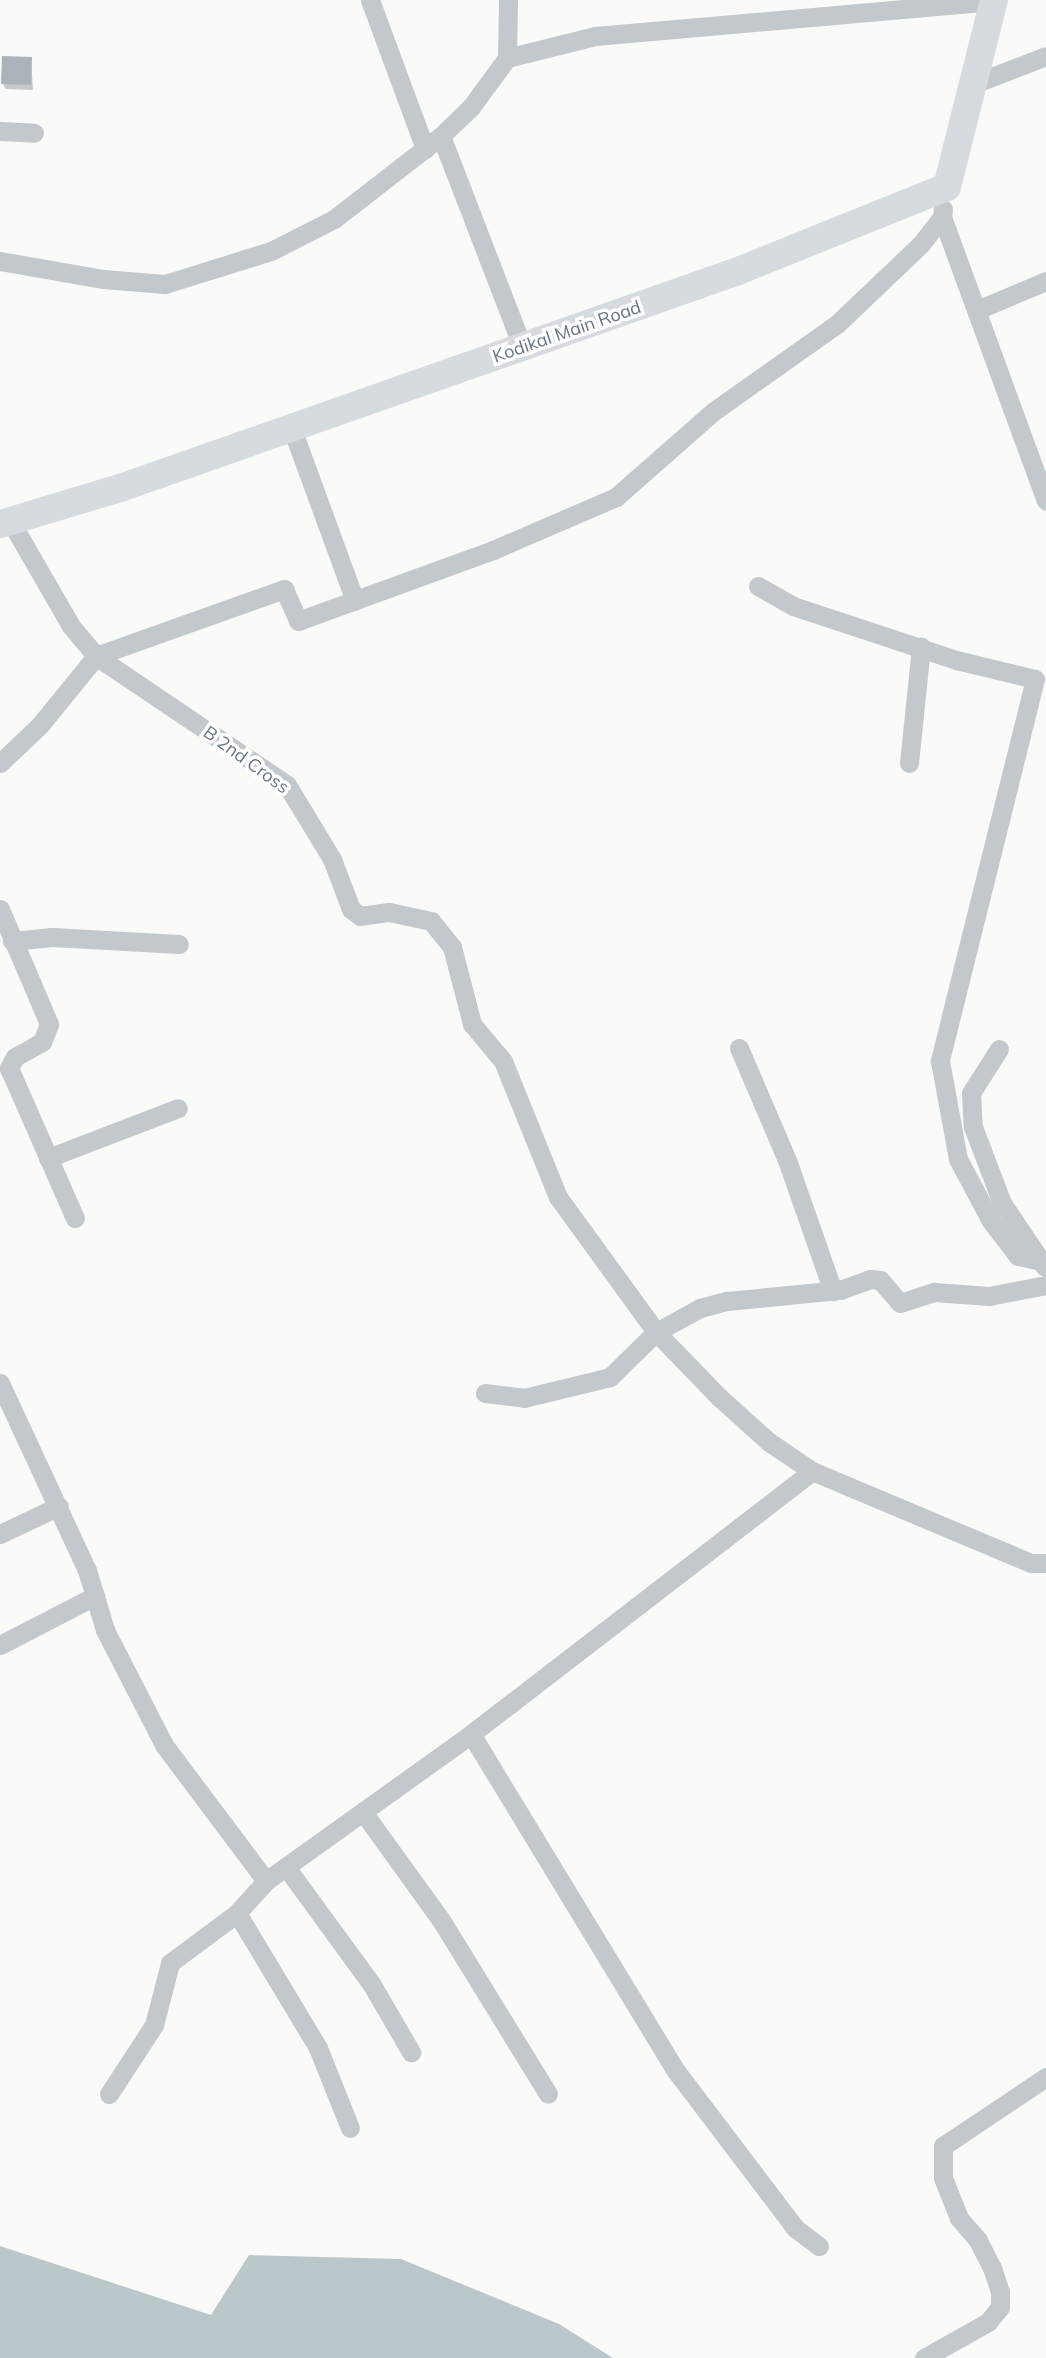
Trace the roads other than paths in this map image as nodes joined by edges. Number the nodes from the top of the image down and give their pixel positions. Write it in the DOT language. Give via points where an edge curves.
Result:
graph roads {
  1 [pos="370,0"];
  2 [pos="508,0"];
  3 [pos="994,0"];
  4 [pos="947,2"];
  5 [pos="1046,56"];
  6 [pos="507,58"];
  7 [pos="971,85"];
  8 [pos="0,131"];
  9 [pos="34,133"];
  10 [pos="441,136"];
  11 [pos="425,149"];
  12 [pos="947,187"];
  13 [pos="942,217"];
  14 [pos="0,261"];
  15 [pos="1046,281"];
  16 [pos="977,310"];
  17 [pos="523,348"];
  18 [pos="291,426"];
  19 [pos="1046,501"];
  20 [pos="5,523"];
  21 [pos="758,586"];
  22 [pos="355,601"];
  23 [pos="921,646"];
  24 [pos="96,656"];
  25 [pos="0,763"];
  26 [pos="909,763"];
  27 [pos="0,909"];
  28 [pos="12,941"];
  29 [pos="179,944"];
  30 [pos="738,1048"];
  31 [pos="999,1049"];
  32 [pos="178,1108"];
  33 [pos="48,1158"];
  34 [pos="75,1218"];
  35 [pos="1044,1264"];
  36 [pos="1046,1285"];
  37 [pos="833,1291"];
  38 [pos="656,1332"];
  39 [pos="0,1383"];
  40 [pos="485,1393"];
  41 [pos="812,1471"];
  42 [pos="59,1506"];
  43 [pos="0,1534"];
  44 [pos="1046,1563"];
  45 [pos="95,1596"];
  46 [pos="0,1645"];
  47 [pos="471,1734"];
  48 [pos="363,1812"];
  49 [pos="286,1867"];
  50 [pos="266,1881"];
  51 [pos="237,1913"];
  52 [pos="411,2052"];
  53 [pos="1046,2077"];
  54 [pos="109,2094"];
  55 [pos="548,2094"];
  56 [pos="350,2128"];
  57 [pos="818,2246"];
  58 [pos="924,2358"];
  1 -- 11 [label="street"];
  2 -- 6 [label="street"];
  3 -- 4 [label="street"];
  3 -- 7 [label="street"];
  4 -- 6 [label="street" via="595,36"];
  5 -- 7 [label="street"];
  6 -- 10 [label="street" via="471,107"];
  7 -- 12 [label="street"];
  8 -- 9 [label="street"];
  10 -- 11 [label="street"];
  10 -- 17 [label="street"];
  11 -- 14 [label="street" via="334,219 271,251 164,284 103,279"];
  12 -- 13 [label="street"];
  12 -- 17 [label="street, Kodikal Main Road" via="738,271"];
  13 -- 16 [label="street"];
  13 -- 22 [label="street" via="921,244 837,324 714,411 616,497 493,550"];
  15 -- 16 [label="street"];
  16 -- 19 [label="street"];
  17 -- 18 [label="street, Kodikal Main Road"];
  18 -- 20 [label="street, Kodikal Main Road"];
  18 -- 22 [label="street"];
  20 -- 24 [label="street, B 2nd Cross" via="71,626"];
  21 -- 23 [label="street" via="793,607"];
  22 -- 24 [label="street" via="298,621 284,589"];
  23 -- 26 [label="street"];
  23 -- 35 [label="street" via="1035,679 940,1061 958,1158 991,1221 1018,1256"];
  24 -- 25 [label="street" via="40,724"];
  24 -- 38 [label="street, B 2nd Cross" via="287,785 332,859 351,909 360,915 388,912 431,921 452,947 472,1024 503,1062 558,1197"];
  27 -- 28 [label="street"];
  28 -- 29 [label="street" via="52,937"];
  28 -- 33 [label="street" via="48,1024 42,1042 15,1057 9,1068"];
  30 -- 37 [label="street" via="787,1160"];
  31 -- 35 [label="street" via="971,1093 973,1127 1002,1203"];
  32 -- 33 [label="street"];
  33 -- 34 [label="street"];
  36 -- 37 [label="street" via="989,1296 934,1292 900,1303 880,1280"];
  37 -- 38 [label="street" via="727,1301 700,1308"];
  38 -- 40 [label="street" via="610,1377 524,1398"];
  38 -- 41 [label="street" via="769,1442"];
  39 -- 42 [label="street"];
  41 -- 44 [label="street" via="1031,1563"];
  41 -- 47 [label="street"];
  42 -- 43 [label="street"];
  42 -- 45 [label="street"];
  45 -- 46 [label="street"];
  45 -- 50 [label="street" via="114,1649 164,1745"];
  47 -- 48 [label="street"];
  47 -- 57 [label="street" via="676,2071 795,2228"];
  48 -- 49 [label="street"];
  48 -- 55 [label="street" via="441,1920"];
  49 -- 50 [label="street"];
  49 -- 52 [label="street" via="372,1985"];
  50 -- 51 [label="street"];
  51 -- 54 [label="street" via="170,1963 154,2025"];
  51 -- 56 [label="street" via="318,2048"];
  53 -- 58 [label="street" via="943,2146 943,2178 959,2218 992,2268 1000,2307 988,2322"];
}
